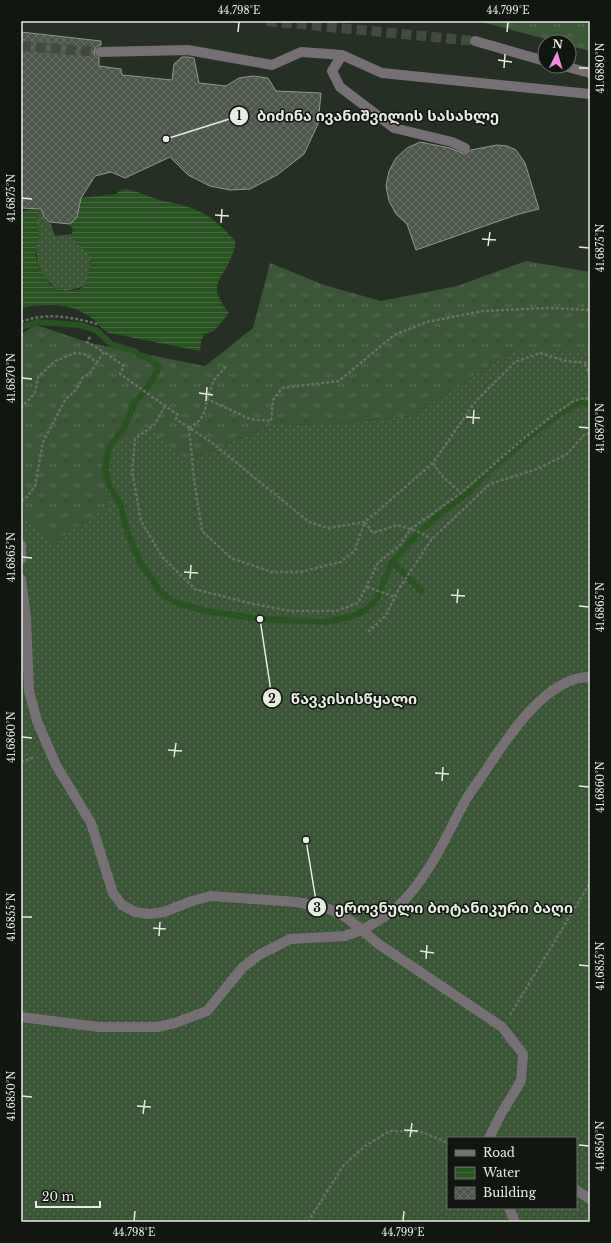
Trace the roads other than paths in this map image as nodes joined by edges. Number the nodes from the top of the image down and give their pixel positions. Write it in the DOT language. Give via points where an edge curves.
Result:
graph roads {
  1 [pos="475,41"];
  2 [pos="100,52"];
  3 [pos="342,55"];
  4 [pos="537,58"];
  5 [pos="577,70"];
  6 [pos="590,73"];
  7 [pos="590,94"];
  8 [pos="465,148"];
  9 [pos="21,544"];
  10 [pos="21,559"];
  11 [pos="21,579"];
  12 [pos="590,677"];
  13 [pos="362,930"];
  14 [pos="21,1017"];
  15 [pos="490,1137"];
  16 [pos="577,1191"];
  17 [pos="590,1199"];
  18 [pos="509,1209"];
  19 [pos="515,1222"];
  1 -- 4 [label="street"];
  2 -- 3 [label="street" via="188,50 272,65 300,52"];
  3 -- 7 [label="street" via="382,73"];
  3 -- 8 [label="street" via="332,71 340,87 381,119 394,128 452,142"];
  5 -- 6 [label="street"];
  9 -- 10 [label="street"];
  11 -- 13 [label="street" via="26,618 29,691 37,721 56,765 92,823 113,893 122,905 135,912 149,914 164,912 192,900 211,896 297,902 329,909 344,916"];
  12 -- 13 [label="street" via="579,677 565,682 534,706 502,745 465,802 442,849 408,896 382,919"];
  13 -- 14 [label="street" via="345,936 290,939 259,955 243,967 207,1011 175,1023 157,1027 99,1027"];
  13 -- 15 [label="street" via="377,943 502,1027 523,1054 521,1081"];
  16 -- 17 [label="street"];
  18 -- 19 [label="street"];
}
